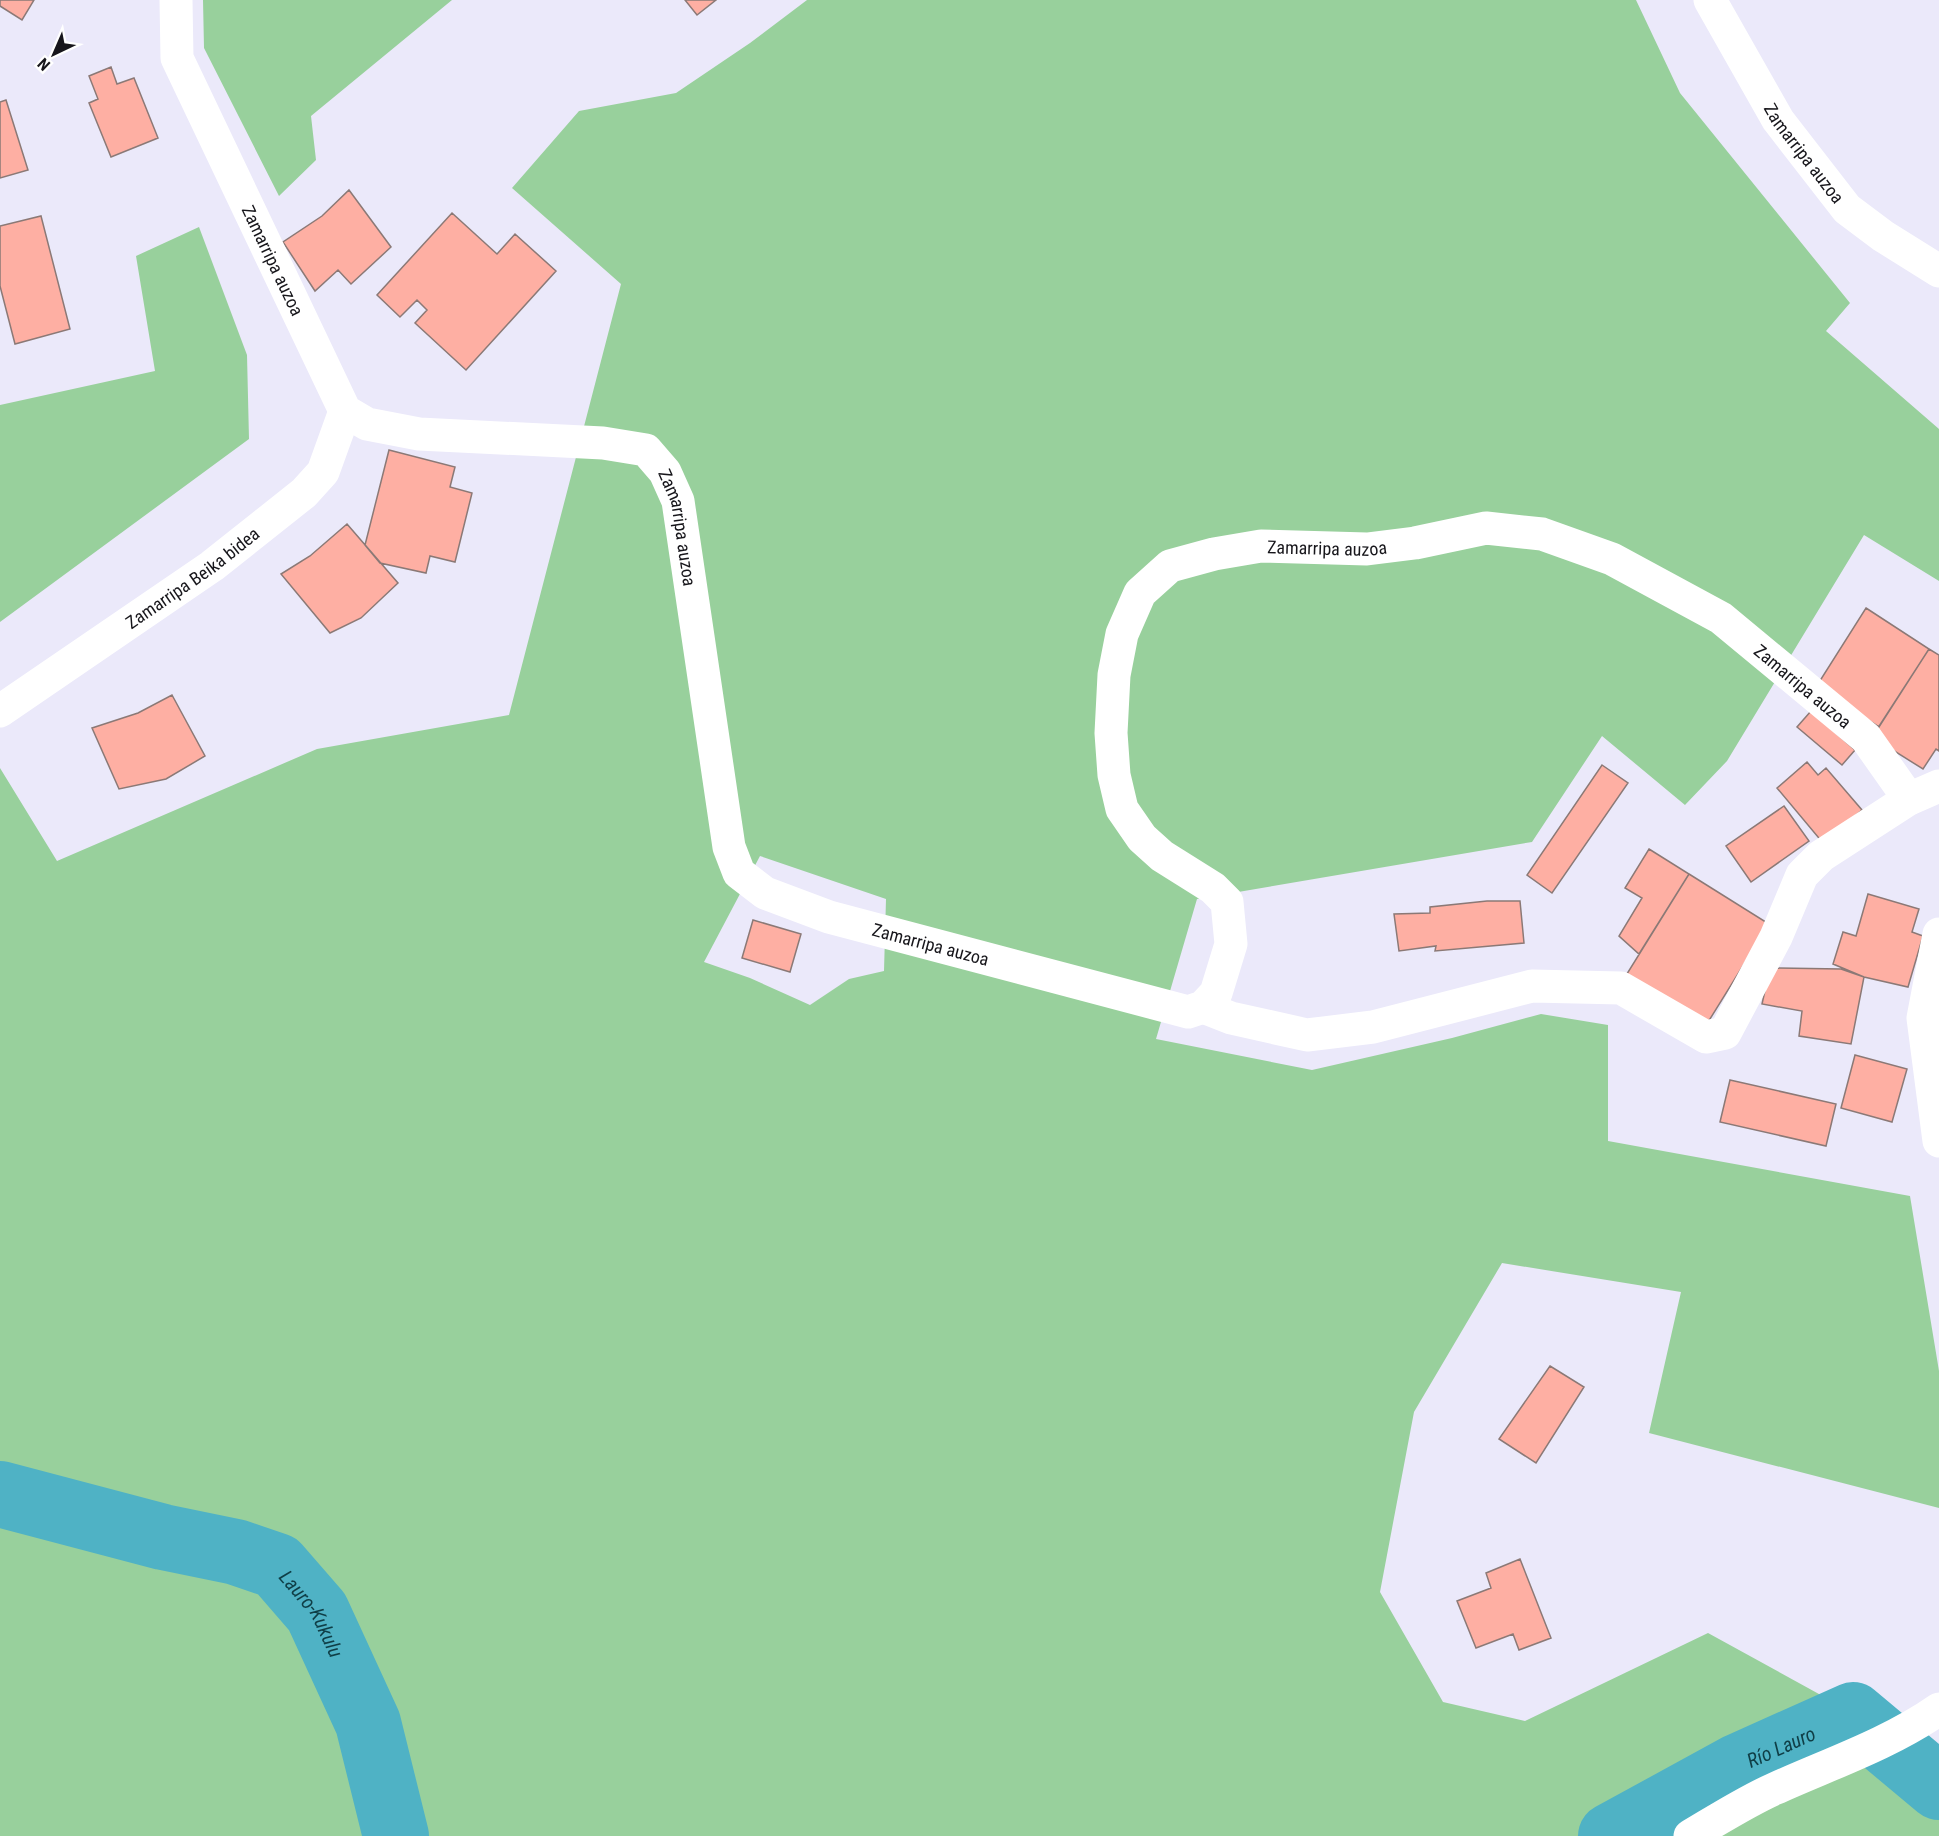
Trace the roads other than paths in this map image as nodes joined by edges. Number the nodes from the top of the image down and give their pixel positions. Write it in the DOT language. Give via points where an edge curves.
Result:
graph roads {
  1 [pos="176,0"];
  2 [pos="1710,0"];
  3 [pos="1939,271"];
  4 [pos="345,411"];
  5 [pos="0,711"];
  6 [pos="1939,786"];
  7 [pos="1908,799"];
  8 [pos="1939,934"];
  9 [pos="1203,1007"];
  10 [pos="1939,1141"];
  11 [pos="1930,1715"];
  12 [pos="1690,1836"];
  1 -- 4 [label="street, Zamarripa auzoa" via="177,58"];
  2 -- 3 [label="street, Zamarripa auzoa" via="1778,120 1847,209"];
  4 -- 5 [label="street, Zamarripa Beika bidea" via="323,472 304,493 212,566"];
  4 -- 9 [label="street, Zamarripa auzoa" via="367,424 419,434 603,443 646,450 665,472 678,501 729,847 739,873 765,893 829,917 1135,1000 1188,1012"];
  6 -- 7 [label="street, Zamarripa auzoa"];
  7 -- 9 [label="street, Zamarripa auzoa" via="1821,856 1802,875 1776,937 1725,1033 1706,1037 1621,988 1532,986 1373,1027 1307,1035 1231,1018"];
  7 -- 9 [label="street, Zamarripa auzoa" via="1866,738 1721,618 1612,559 1542,534 1486,528 1376,548 1261,546 1170,566 1140,593 1122,634 1114,675 1114,775 1122,809 1142,838 1227,902 1231,944 1216,993"];
  8 -- 10 [label="street" via="1923,1018"];
  11 -- 12 [label="street" via="1849,1758 1771,1790"];
}
